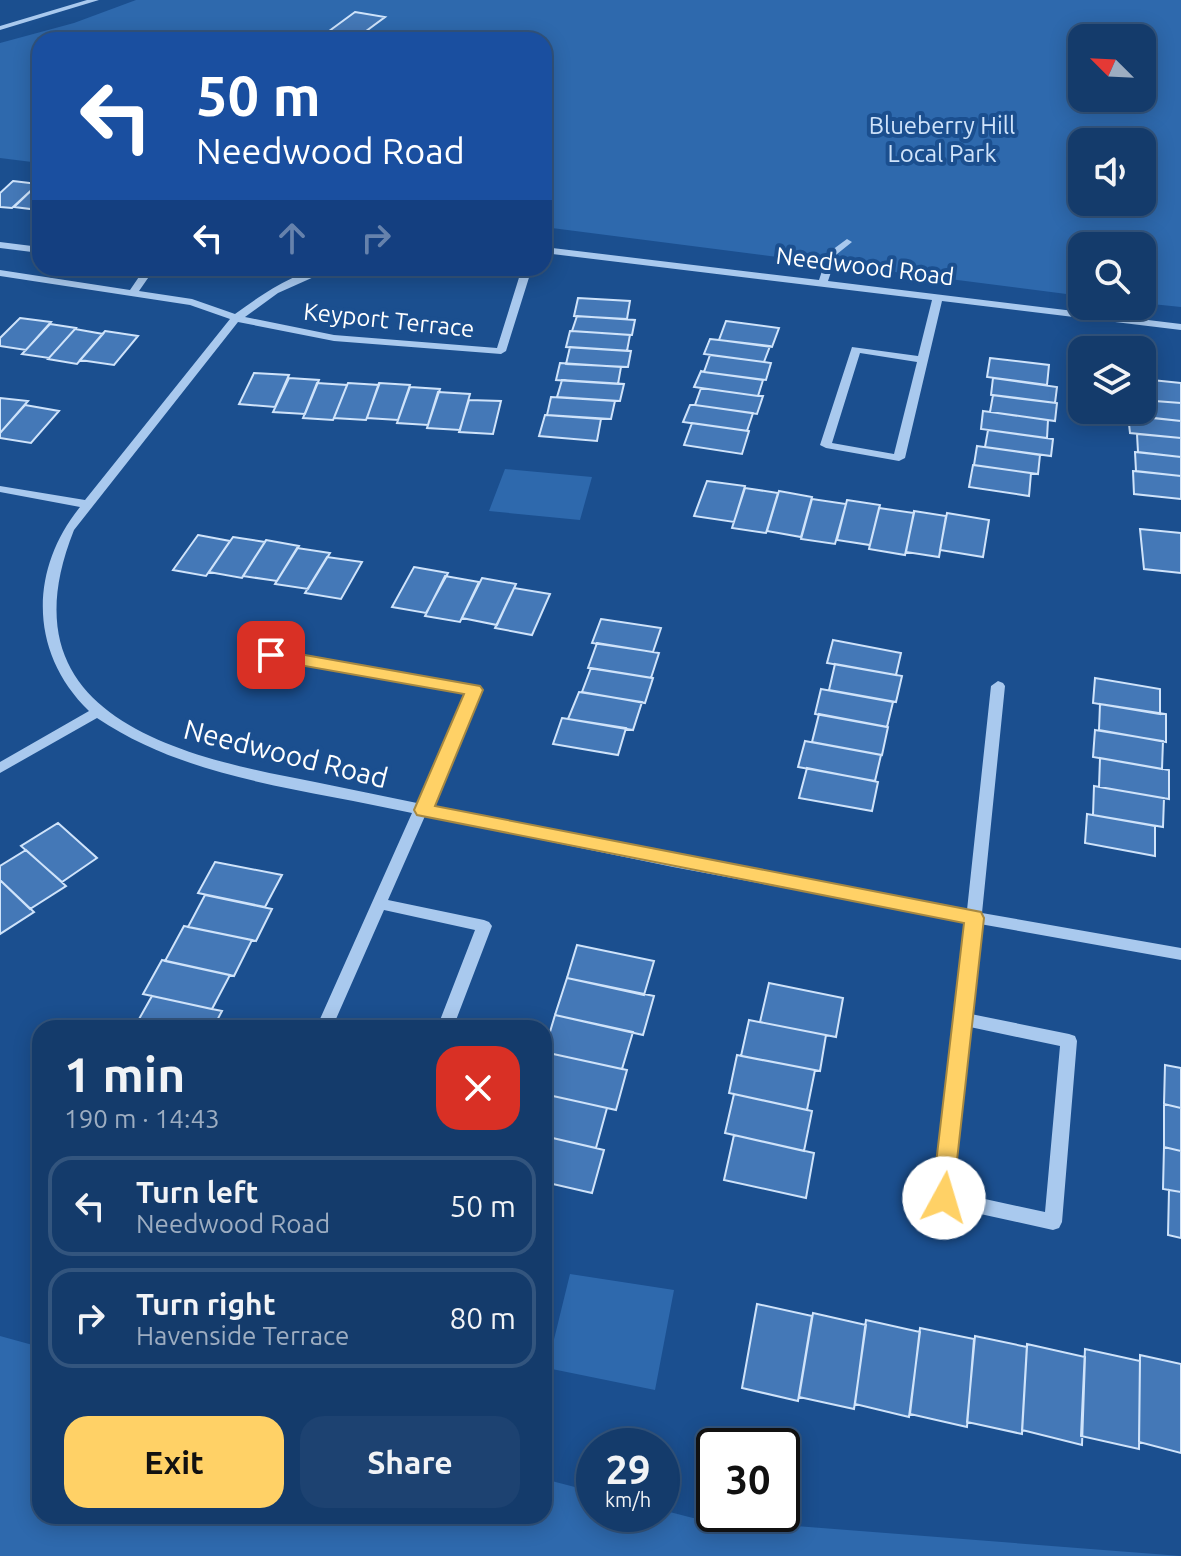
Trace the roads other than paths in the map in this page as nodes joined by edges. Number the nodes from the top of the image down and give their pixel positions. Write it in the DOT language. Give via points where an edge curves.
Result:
graph roads {
  1 [pos="95,0"];
  2 [pos="0,28"];
  3 [pos="847,242"];
  4 [pos="0,245"];
  5 [pos="32,249"];
  6 [pos="552,251"];
  7 [pos="0,273"];
  8 [pos="145,276"];
  9 [pos="310,276"];
  10 [pos="524,276"];
  11 [pos="823,283"];
  12 [pos="133,293"];
  13 [pos="938,297"];
  14 [pos="236,318"];
  15 [pos="1134,321"];
  16 [pos="1181,327"];
  17 [pos="923,360"];
  18 [pos="0,489"];
  19 [pos="85,504"];
  20 [pos="271,655"];
  21 [pos="998,686"];
  22 [pos="97,712"];
  23 [pos="0,768"];
  24 [pos="424,810"];
  25 [pos="381,904"];
  26 [pos="974,918"];
  27 [pos="1181,954"];
  28 [pos="963,1019"];
  29 [pos="328,1020"];
  30 [pos="448,1020"];
  1 -- 2 [label="street"];
  3 -- 11 [label="street" via="833,253"];
  4 -- 5 [label="street"];
  6 -- 11 [label="street, Needwood Road"];
  7 -- 12 [label="street"];
  8 -- 12 [label="street"];
  9 -- 14 [label="street, Needwood Road" via="274,291"];
  10 -- 14 [label="street, Keyport Terrace" via="501,351 334,338"];
  11 -- 13 [label="street, Needwood Road"];
  12 -- 14 [label="street" via="192,302"];
  13 -- 15 [label="street, Needwood Road"];
  13 -- 17 [label="street"];
  14 -- 19 [label="street, Needwood Road"];
  15 -- 16 [label="street, Needwood Road"];
  17 -- 17 [label="street" via="899,458 826,445 856,349"];
  18 -- 19 [label="street"];
  19 -- 22 [label="street, Needwood Road" via="54,557 46,601 49,632 61,663"];
  20 -- 24 [label="street" via="474,690"];
  21 -- 26 [label="street"];
  22 -- 23 [label="street"];
  22 -- 24 [label="street, Needwood Road" via="124,730 189,758"];
  24 -- 25 [label="street"];
  24 -- 26 [label="street, Needwood Road"];
  25 -- 29 [label="street"];
  25 -- 30 [label="street" via="484,926"];
  26 -- 27 [label="street, Needwood Road"];
  26 -- 28 [label="street"];
  28 -- 28 [label="street" via="944,1198 1053,1222 1069,1041"];
}
